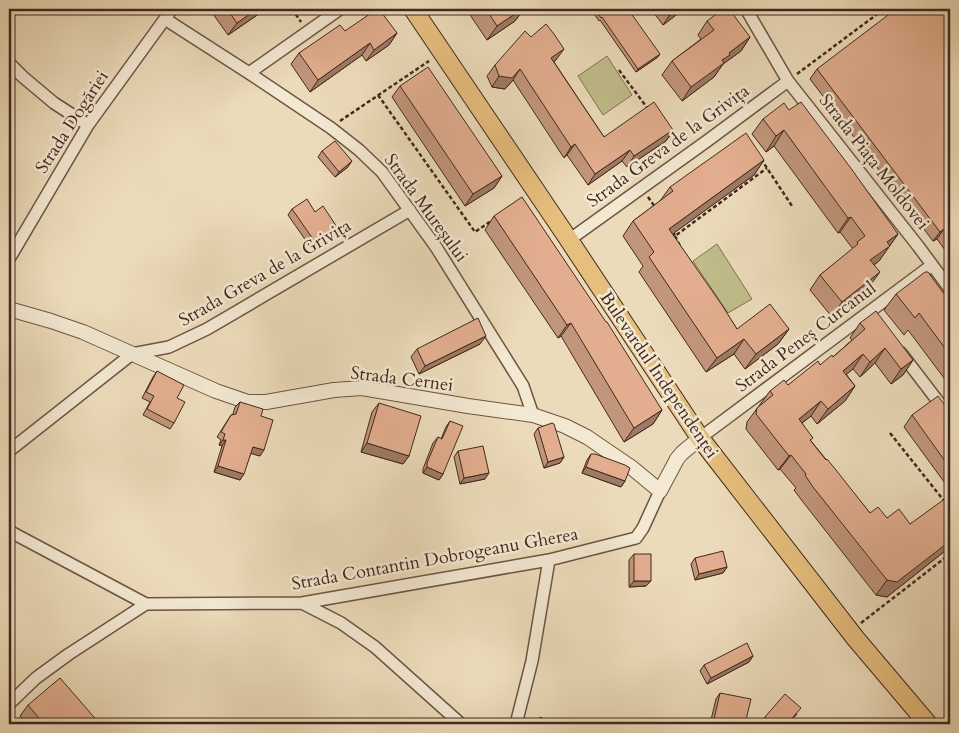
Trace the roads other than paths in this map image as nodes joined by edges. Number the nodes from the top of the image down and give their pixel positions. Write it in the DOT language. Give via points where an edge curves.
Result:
graph roads {
  1 [pos="172,9"];
  2 [pos="340,9"];
  3 [pos="413,9"];
  4 [pos="748,9"];
  5 [pos="165,19"];
  6 [pos="9,63"];
  7 [pos="249,73"];
  8 [pos="788,81"];
  9 [pos="88,124"];
  10 [pos="410,210"];
  11 [pos="569,240"];
  12 [pos="9,258"];
  13 [pos="932,265"];
  14 [pos="950,289"];
  15 [pos="9,309"];
  16 [pos="893,343"];
  17 [pos="132,354"];
  18 [pos="533,415"];
  19 [pos="950,417"];
  20 [pos="700,438"];
  21 [pos="9,451"];
  22 [pos="660,491"];
  23 [pos="9,531"];
  24 [pos="549,560"];
  25 [pos="302,603"];
  26 [pos="146,604"];
  27 [pos="9,704"];
  28 [pos="919,720"];
  29 [pos="461,724"];
  30 [pos="516,724"];
  1 -- 5 [label="street, Strada Dogăriei"];
  2 -- 7 [label="street"];
  3 -- 11 [label="main road, Bulevardul Independenței"];
  4 -- 8 [label="street, Strada Piața Moldovei"];
  5 -- 7 [label="street, Strada Mureșului"];
  5 -- 9 [label="street, Strada Dogăriei"];
  6 -- 9 [label="street" via="54,103"];
  7 -- 10 [label="street, Strada Mureșului" via="359,150 382,172"];
  8 -- 11 [label="street, Strada Greva de la Grivița"];
  8 -- 13 [label="street, Strada Piața Moldovei"];
  9 -- 12 [label="street, Strada Dogăriei"];
  10 -- 17 [label="street, Strada Greva de la Grivița" via="207,329 169,347"];
  10 -- 18 [label="street, Strada Mureșului" via="522,386"];
  11 -- 20 [label="main road, Bulevardul Independenței"];
  13 -- 14 [label="street, Strada Piața Moldovei"];
  13 -- 20 [label="street, Strada Peneș Curcanul" via="872,316 819,350"];
  15 -- 17 [label="street, Strada Cernei" via="83,332"];
  16 -- 19 [label="street"];
  17 -- 18 [label="street, Strada Cernei" via="248,402 362,388"];
  17 -- 21 [label="street"];
  18 -- 22 [label="street, Strada Cernei" via="587,437"];
  20 -- 22 [label="street" via="677,459"];
  20 -- 28 [label="main road, Bulevardul Independenței"];
  22 -- 24 [label="street, Strada Contantin Dobrogeanu Gherea" via="636,538"];
  23 -- 26 [label="street"];
  24 -- 25 [label="street, Strada Contantin Dobrogeanu Gherea"];
  24 -- 30 [label="street" via="532,662"];
  25 -- 26 [label="street, Strada Contantin Dobrogeanu Gherea"];
  25 -- 29 [label="street" via="341,623 375,647"];
  26 -- 27 [label="street" via="36,678"];
}
